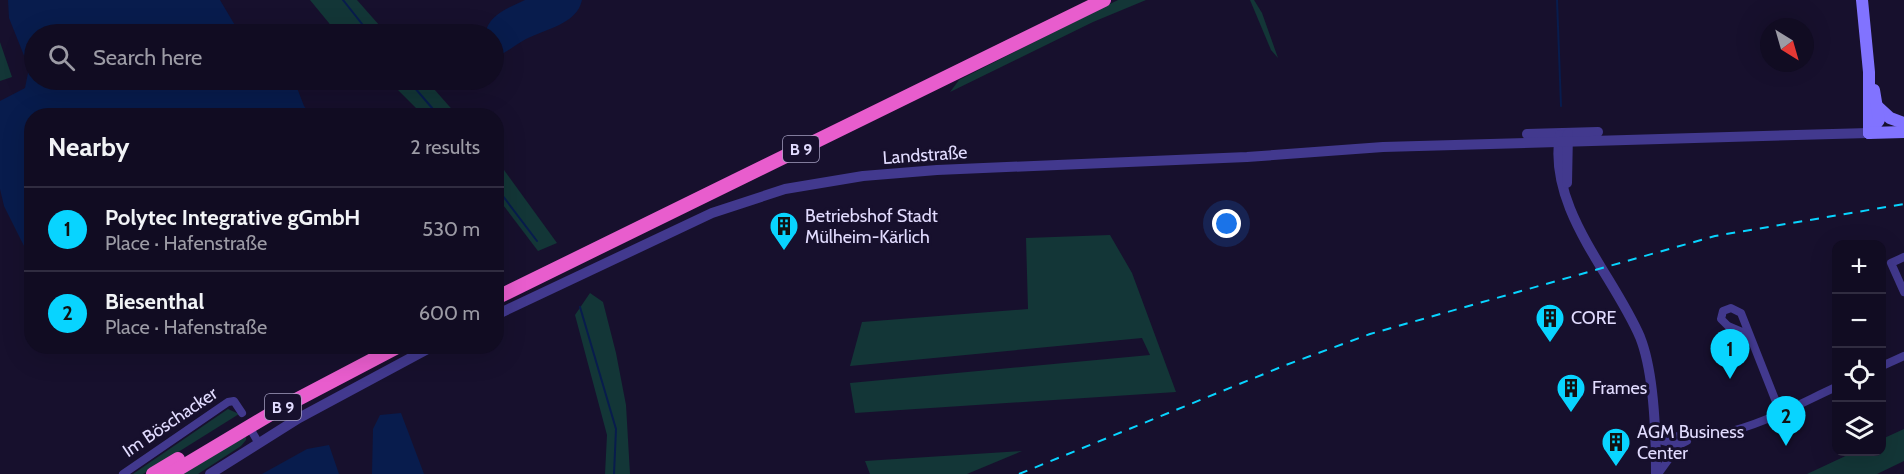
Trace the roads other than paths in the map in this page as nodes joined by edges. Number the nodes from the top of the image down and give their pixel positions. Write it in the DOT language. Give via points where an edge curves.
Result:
graph roads {
  1 [pos="1083,0"];
  2 [pos="1104,0"];
  3 [pos="1862,0"];
  4 [pos="1869,72"];
  5 [pos="1878,107"];
  6 [pos="1904,124"];
  7 [pos="1872,129"];
  8 [pos="1904,132"];
  9 [pos="1564,136"];
  10 [pos="1527,141"];
  11 [pos="1383,147"];
  12 [pos="1558,159"];
  13 [pos="1566,193"];
  14 [pos="1904,257"];
  15 [pos="504,284"];
  16 [pos="1904,290"];
  17 [pos="504,294"];
  18 [pos="504,311"];
  19 [pos="1749,335"];
  20 [pos="364,354"];
  21 [pos="384,354"];
  22 [pos="418,354"];
  23 [pos="1904,356"];
  24 [pos="1886,364"];
  25 [pos="1832,389"];
  26 [pos="1780,412"];
  27 [pos="242,413"];
  28 [pos="251,430"];
  29 [pos="1654,438"];
  30 [pos="1691,439"];
  31 [pos="258,442"];
  32 [pos="123,474"];
  33 [pos="153,474"];
  34 [pos="170,474"];
  35 [pos="210,474"];
  36 [pos="1657,474"];
  1 -- 15 [label="highway, B 9"];
  2 -- 17 [label="highway, B 9"];
  3 -- 4 [label="main road"];
  4 -- 5 [label="main road"];
  4 -- 7 [label="main road"];
  5 -- 6 [label="main road"];
  5 -- 7 [label="main road" via="1880,120"];
  6 -- 7 [label="main road"];
  7 -- 8 [label="main road"];
  7 -- 9 [label="street"];
  9 -- 10 [label="street"];
  9 -- 11 [label="street" via="1429,140"];
  9 -- 12 [label="street"];
  9 -- 13 [label="street"];
  10 -- 11 [label="street"];
  10 -- 12 [label="street"];
  11 -- 18 [label="street, Landstraße" via="1247,157 927,170 814,183 753,198 689,222"];
  12 -- 13 [label="street"];
  13 -- 29 [label="street" via="1578,226 1641,339 1649,373"];
  14 -- 16 [label="street" via="1891,263"];
  19 -- 26 [label="street"];
  20 -- 33 [label="highway, B 9" via="275,401"];
  21 -- 34 [label="highway, B 9" via="279,409"];
  22 -- 31 [label="street"];
  23 -- 24 [label="street"];
  25 -- 26 [label="street"];
  26 -- 30 [label="street" via="1729,431"];
  27 -- 32 [label="street, Im Böschacker" via="232,401 220,406"];
  28 -- 31 [label="street"];
  29 -- 30 [label="street" via="1670,443"];
  29 -- 36 [label="street"];
  30 -- 36 [label="street" via="1679,445"];
  31 -- 35 [label="street"];
}
